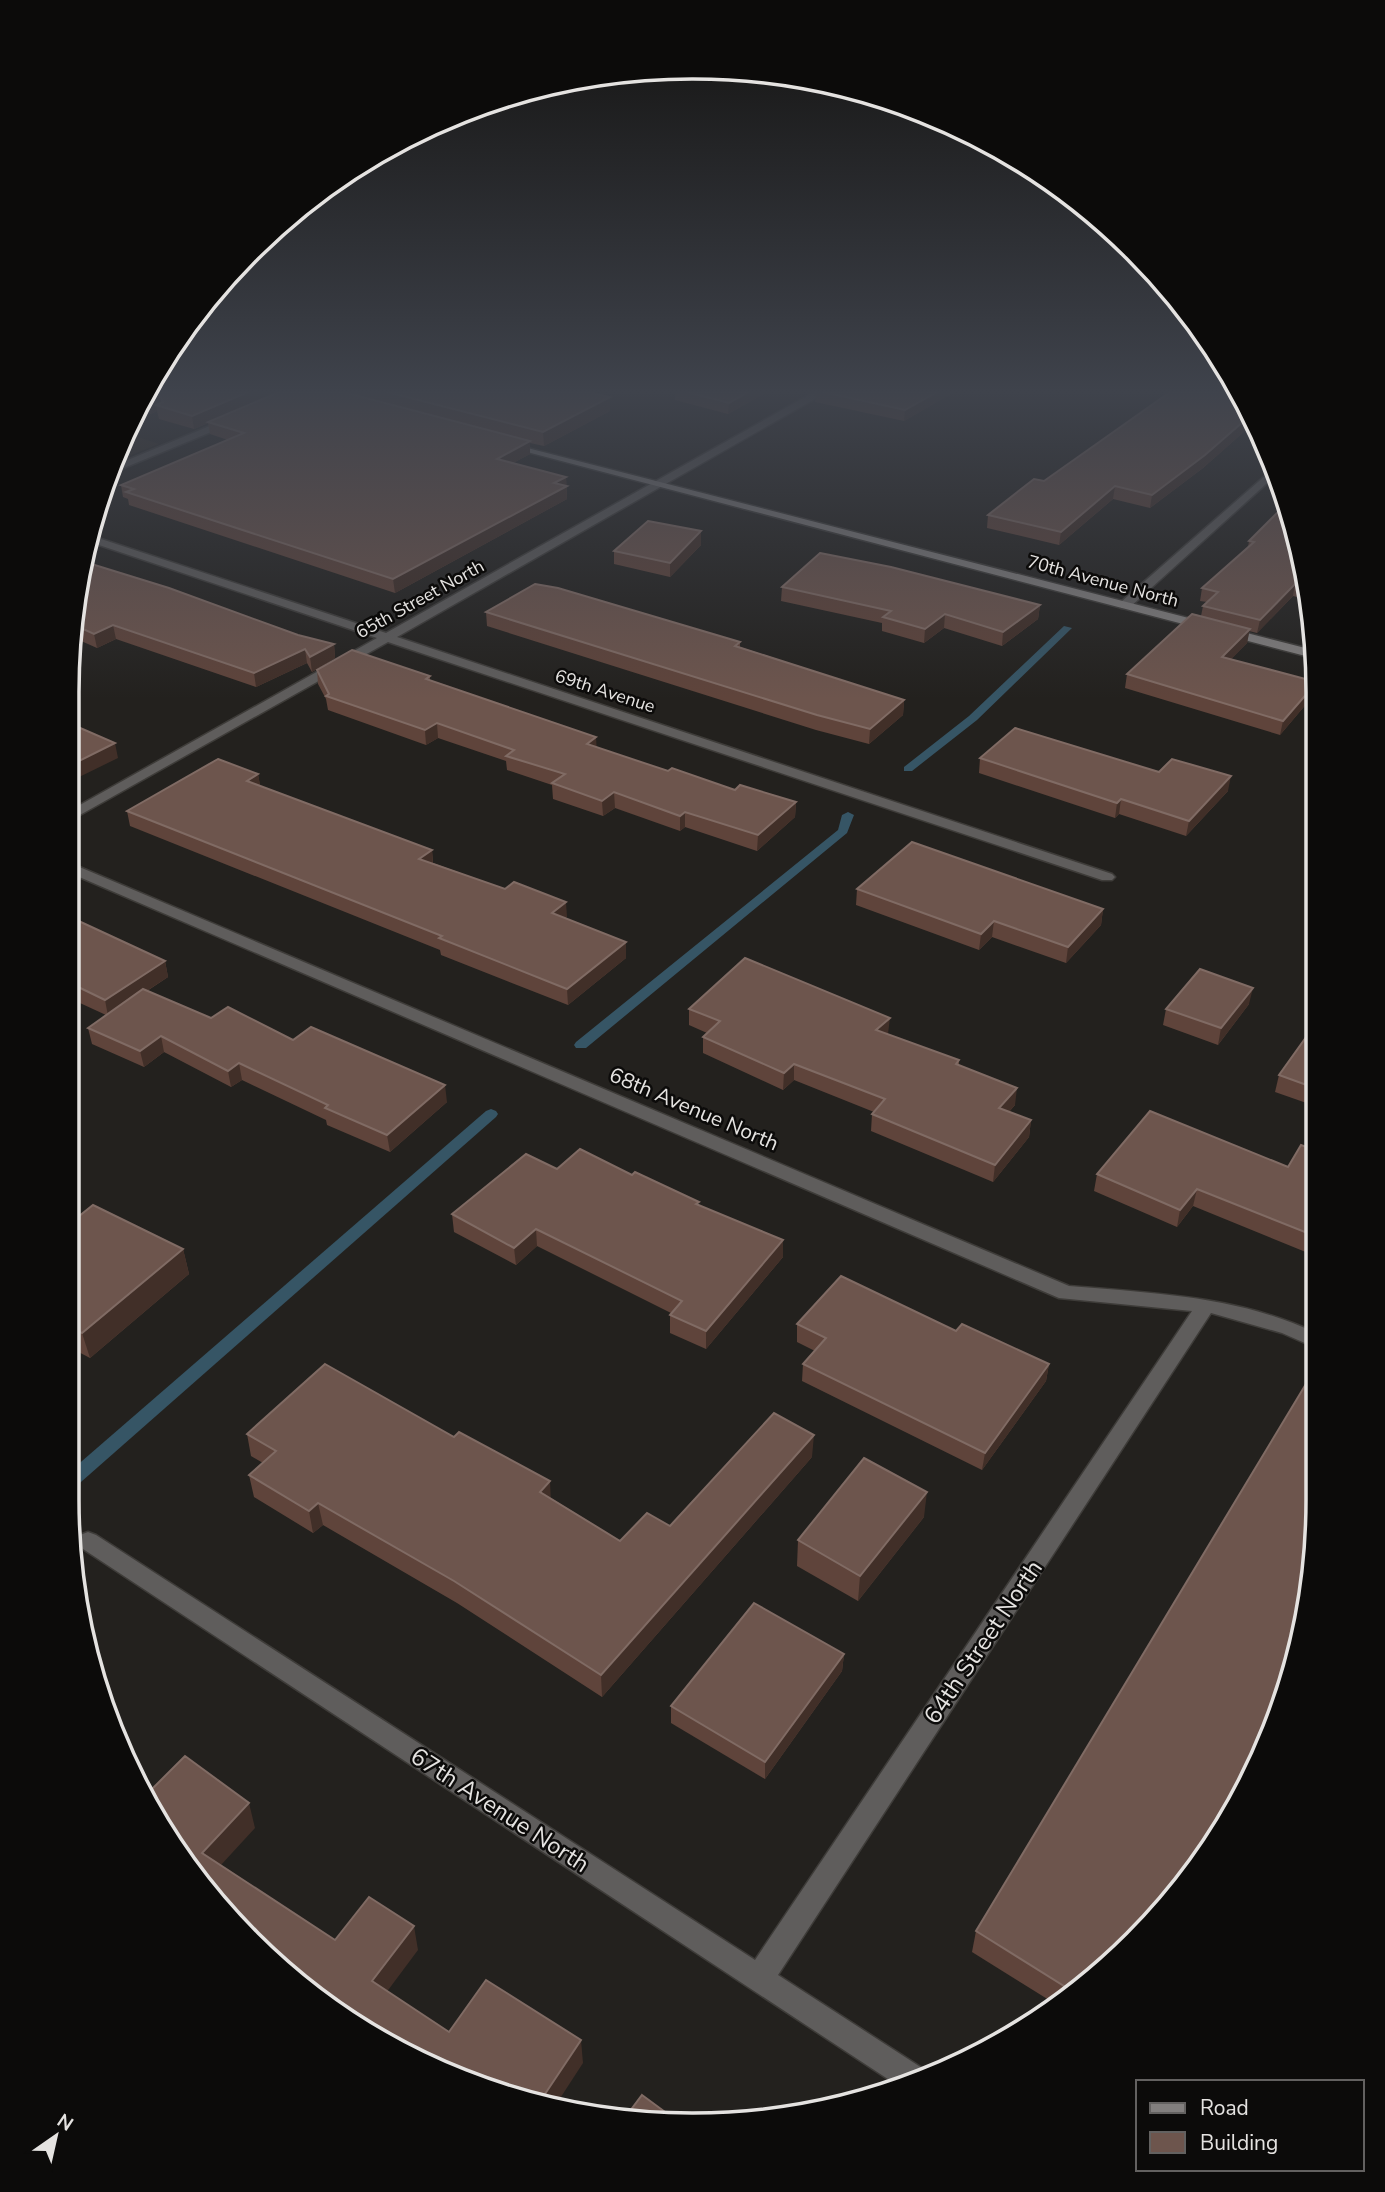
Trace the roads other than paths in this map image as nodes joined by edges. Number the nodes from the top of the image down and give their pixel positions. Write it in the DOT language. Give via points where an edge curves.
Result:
graph roads {
  1 [pos="643,494"];
  2 [pos="700,494"];
  3 [pos="1249,494"];
  4 [pos="98,542"];
  5 [pos="1125,605"];
  6 [pos="388,637"];
  7 [pos="1305,652"];
  8 [pos="79,811"];
  9 [pos="79,871"];
  10 [pos="1107,877"];
  11 [pos="1206,1305"];
  12 [pos="1306,1336"];
  13 [pos="88,1541"];
  14 [pos="759,1979"];
  15 [pos="907,2075"];
  1 -- 6 [label="street, 65th Street North"];
  2 -- 5 [label="street, 70th Avenue North"];
  3 -- 5 [label="street"];
  4 -- 6 [label="street, 69th Avenue"];
  5 -- 7 [label="street, 70th Avenue North"];
  6 -- 8 [label="street, 65th Street North"];
  6 -- 10 [label="street, 69th Avenue"];
  9 -- 11 [label="street, 68th Avenue North" via="1066,1293"];
  11 -- 12 [label="street, 68th Avenue North"];
  11 -- 14 [label="street, 64th Street North"];
  13 -- 14 [label="street, 67th Avenue North"];
  14 -- 15 [label="street, 67th Avenue North"];
}
